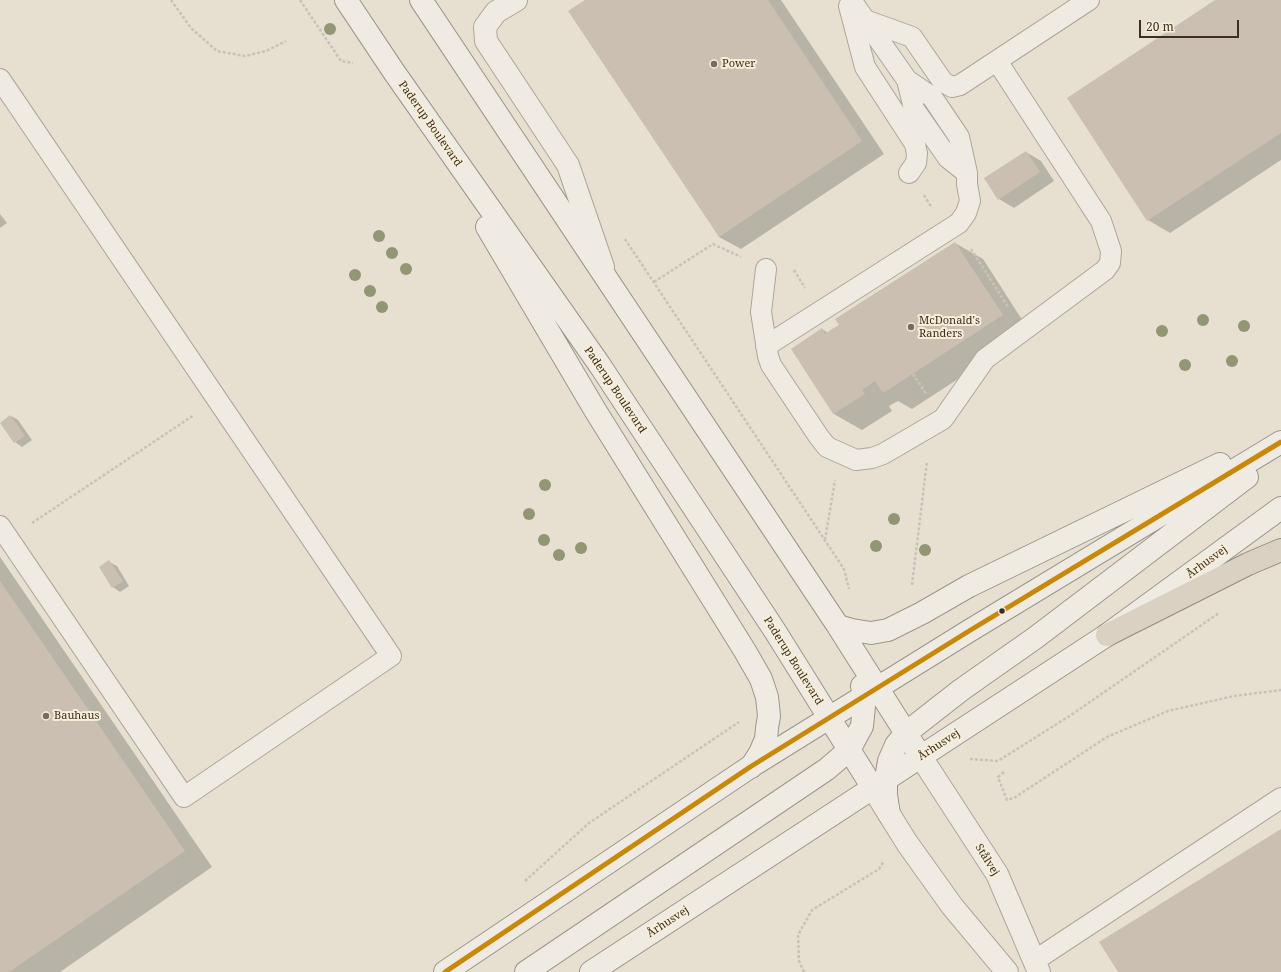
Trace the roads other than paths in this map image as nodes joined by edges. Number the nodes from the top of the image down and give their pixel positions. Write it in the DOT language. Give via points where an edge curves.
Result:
graph roads {
  1 [pos="346,0"];
  2 [pos="421,0"];
  3 [pos="516,0"];
  4 [pos="848,0"];
  5 [pos="851,0"];
  6 [pos="1089,0"];
  7 [pos="865,20"];
  8 [pos="997,61"];
  9 [pos="394,72"];
  10 [pos="0,79"];
  11 [pos="909,173"];
  12 [pos="766,269"];
  13 [pos="607,278"];
  14 [pos="766,346"];
  15 [pos="1281,434"];
  16 [pos="1281,442"];
  17 [pos="1281,451"];
  18 [pos="1281,508"];
  19 [pos="4,532"];
  20 [pos="1281,550"];
  21 [pos="838,626"];
  22 [pos="1107,635"];
  23 [pos="871,692"];
  24 [pos="829,718"];
  25 [pos="906,733"];
  26 [pos="849,750"];
  27 [pos="921,757"];
  28 [pos="750,767"];
  29 [pos="879,784"];
  30 [pos="1281,798"];
  31 [pos="1036,966"];
  32 [pos="446,972"];
  33 [pos="526,972"];
  34 [pos="591,972"];
  35 [pos="1007,972"];
  1 -- 9 [label="street, Paderup Boulevard"];
  2 -- 13 [label="street"];
  3 -- 13 [label="street" via="496,12 485,27 486,41 568,165"];
  4 -- 11 [label="lane" via="865,68 915,144 916,163"];
  5 -- 7 [label="lane"];
  6 -- 8 [label="lane"];
  7 -- 8 [label="lane" via="912,37 943,82 952,87 960,85"];
  7 -- 14 [label="lane" via="907,80 914,109 948,158 967,173 970,201 959,223"];
  8 -- 14 [label="lane" via="1101,221 1111,251 1108,267 985,359 943,419 872,458 856,460 827,447 771,366"];
  9 -- 24 [label="street, Paderup Boulevard" via="599,364 775,631"];
  9 -- 28 [label="street" via="591,403 762,679 769,716 766,739"];
  10 -- 19 [label="lane" via="391,656 184,797"];
  12 -- 14 [label="lane" via="761,312"];
  13 -- 21 [label="street"];
  15 -- 21 [label="street" via="976,583 888,630 871,633"];
  16 -- 23 [label="street"];
  17 -- 25 [label="street"];
  18 -- 22 [label="street, Århusvej"];
  20 -- 22 [label="highway"];
  21 -- 23 [label="street"];
  22 -- 27 [label="street, Århusvej"];
  23 -- 24 [label="street"];
  23 -- 25 [label="street"];
  23 -- 26 [label="street" via="862,726"];
  24 -- 26 [label="street, Paderup Boulevard"];
  24 -- 28 [label="street"];
  25 -- 27 [label="street"];
  25 -- 29 [label="street" via="896,745"];
  26 -- 29 [label="street, Paderup Boulevard"];
  26 -- 33 [label="street" via="784,799"];
  27 -- 29 [label="street, Århusvej"];
  27 -- 31 [label="street, Stålvej" via="998,874"];
  28 -- 32 [label="street"];
  29 -- 34 [label="street, Århusvej"];
  29 -- 35 [label="street" via="889,814 907,843 952,906"];
  30 -- 31 [label="lane"];
}
